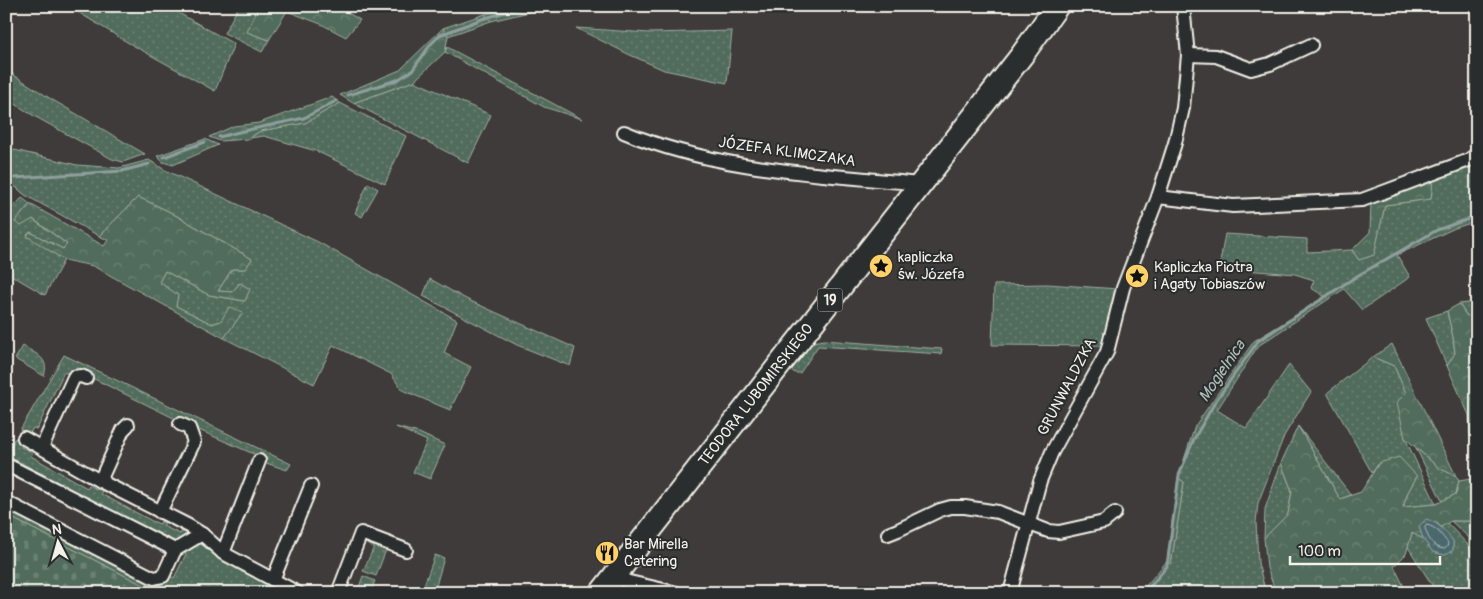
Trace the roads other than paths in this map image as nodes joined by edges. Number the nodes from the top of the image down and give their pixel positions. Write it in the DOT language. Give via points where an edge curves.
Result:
graph roads {
  1 [pos="1056,6"];
  2 [pos="1183,6"];
  3 [pos="1310,45"];
  4 [pos="1188,55"];
  5 [pos="624,132"];
  6 [pos="1477,154"];
  7 [pos="921,184"];
  8 [pos="1158,197"];
  9 [pos="86,378"];
  10 [pos="180,424"];
  11 [pos="128,425"];
  12 [pos="24,438"];
  13 [pos="42,448"];
  14 [pos="259,461"];
  15 [pos="9,466"];
  16 [pos="100,480"];
  17 [pos="311,486"];
  18 [pos="6,502"];
  19 [pos="160,512"];
  20 [pos="1115,513"];
  21 [pos="1029,524"];
  22 [pos="202,534"];
  23 [pos="888,534"];
  24 [pos="175,550"];
  25 [pos="406,550"];
  26 [pos="223,552"];
  27 [pos="274,580"];
  28 [pos="606,585"];
  29 [pos="298,593"];
  30 [pos="338,593"];
  31 [pos="677,593"];
  32 [pos="1010,593"];
  1 -- 7 [label="highway, TEODORA LUBOMIRSKIEGO / 19" via="1022,55"];
  2 -- 4 [label="street, GRUNWALDZKA"];
  3 -- 4 [label="street" via="1270,64 1251,69 1216,56"];
  4 -- 8 [label="street, GRUNWALDZKA" via="1176,143"];
  5 -- 7 [label="street, JÓZEFA KLIMCZAKA" via="677,151 753,167"];
  6 -- 8 [label="street" via="1469,160 1362,200 1233,206"];
  7 -- 28 [label="highway, TEODORA LUBOMIRSKIEGO / 19"];
  8 -- 21 [label="street, GRUNWALDZKA" via="1123,288 1107,352 1052,452 1040,481"];
  9 -- 13 [label="street" via="74,377"];
  10 -- 19 [label="street" via="189,428 194,442"];
  11 -- 16 [label="street"];
  12 -- 13 [label="street"];
  13 -- 16 [label="street"];
  14 -- 26 [label="street"];
  15 -- 24 [label="street"];
  16 -- 19 [label="street"];
  17 -- 27 [label="street"];
  18 -- 24 [label="street" via="154,578 164,576"];
  19 -- 22 [label="street"];
  20 -- 21 [label="street" via="1104,522 1059,532"];
  21 -- 23 [label="street" via="998,512 951,507"];
  21 -- 32 [label="street, GRUNWALDZKA"];
  22 -- 24 [label="street"];
  22 -- 26 [label="street"];
  25 -- 30 [label="street" via="361,533"];
  26 -- 27 [label="street"];
  27 -- 29 [label="street"];
  28 -- 31 [label="street"];
}
